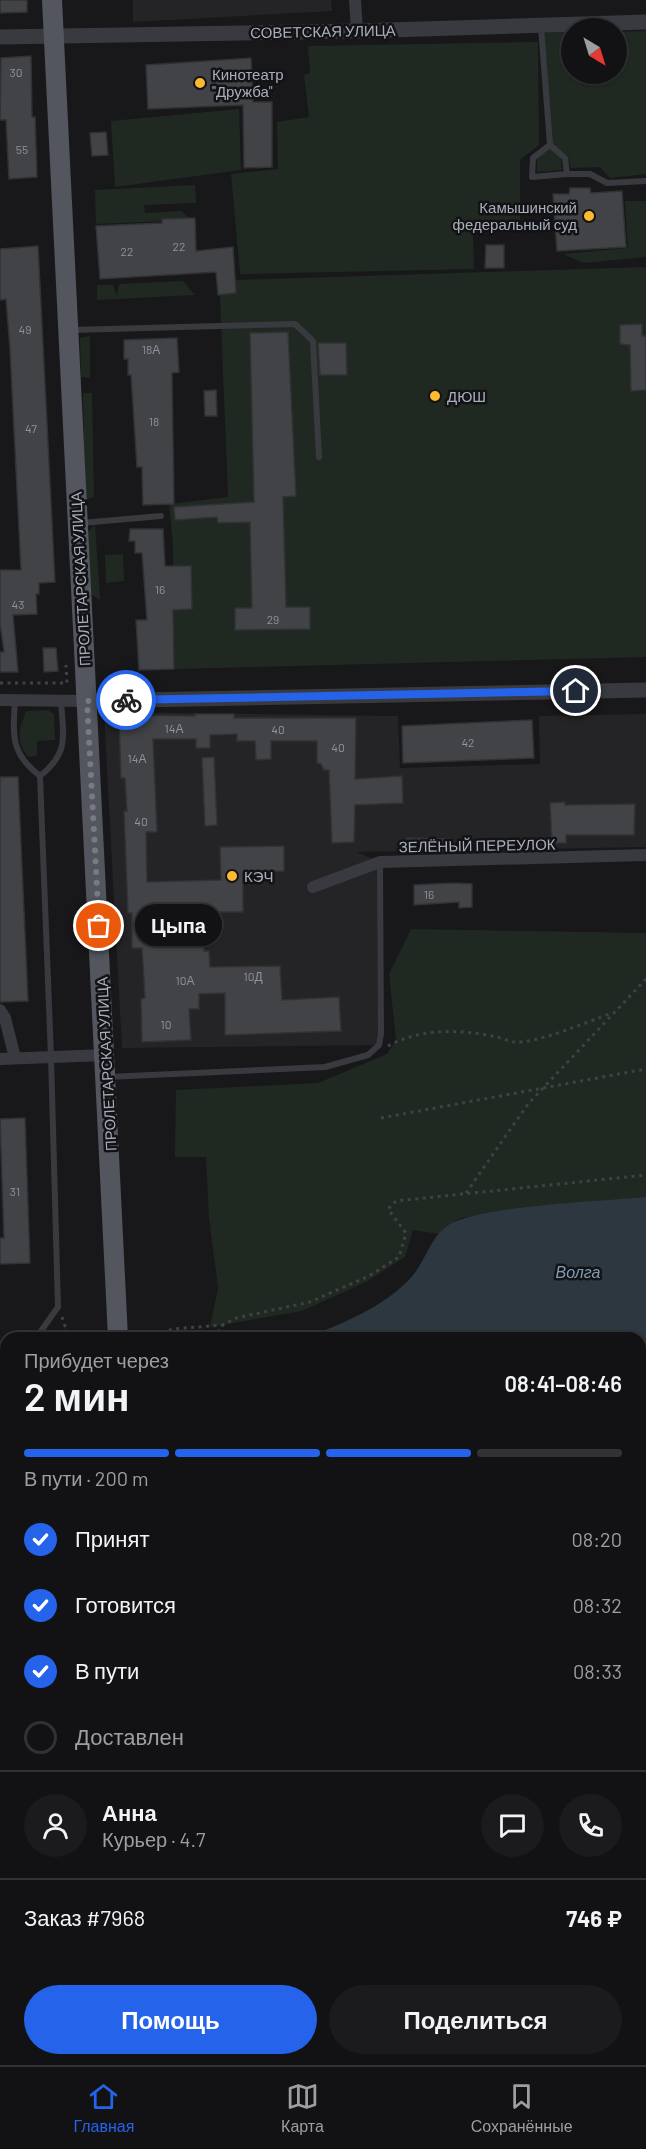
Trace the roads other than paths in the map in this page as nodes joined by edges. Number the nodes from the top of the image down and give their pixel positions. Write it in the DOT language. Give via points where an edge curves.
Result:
graph roads {
  1 [pos="52,0"];
  2 [pos="355,0"];
  3 [pos="646,22"];
  4 [pos="541,25"];
  5 [pos="357,31"];
  6 [pos="53,35"];
  7 [pos="0,37"];
  8 [pos="550,145"];
  9 [pos="567,174"];
  10 [pos="646,181"];
  11 [pos="68,330"];
  12 [pos="320,457"];
  13 [pos="161,516"];
  14 [pos="78,524"];
  15 [pos="646,690"];
  16 [pos="0,700"];
  17 [pos="15,700"];
  18 [pos="61,701"];
  19 [pos="87,701"];
  20 [pos="40,776"];
  21 [pos="646,855"];
  22 [pos="380,862"];
  23 [pos="314,887"];
  24 [pos="0,1010"];
  25 [pos="106,1055"];
  26 [pos="51,1057"];
  27 [pos="15,1058"];
  28 [pos="0,1059"];
  29 [pos="106,1077"];
  30 [pos="40,1332"];
  31 [pos="118,1332"];
  1 -- 6 [label="main road, ПРОЛЕТАРСКАЯ УЛИЦА"];
  2 -- 5 [label="street"];
  3 -- 4 [label="street, СОВЕТСКАЯ УЛИЦА"];
  4 -- 5 [label="street, СОВЕТСКАЯ УЛИЦА"];
  4 -- 8 [label="lane"];
  5 -- 6 [label="street, СОВЕТСКАЯ УЛИЦА"];
  6 -- 7 [label="street, СОВЕТСКАЯ УЛИЦА"];
  6 -- 11 [label="main road, ПРОЛЕТАРСКАЯ УЛИЦА"];
  8 -- 9 [label="lane" via="565,158"];
  8 -- 9 [label="lane" via="533,158 532,177"];
  9 -- 10 [label="lane" via="590,174 607,183"];
  11 -- 12 [label="lane" via="295,324 313,341"];
  11 -- 14 [label="main road, ПРОЛЕТАРСКАЯ УЛИЦА"];
  13 -- 14 [label="lane"];
  14 -- 19 [label="main road, ПРОЛЕТАРСКАЯ УЛИЦА"];
  15 -- 19 [label="street"];
  16 -- 17 [label="street"];
  17 -- 18 [label="street"];
  17 -- 20 [label="lane" via="13,736 17,751"];
  18 -- 19 [label="street"];
  18 -- 20 [label="lane" via="62,751"];
  19 -- 25 [label="main road, ПРОЛЕТАРСКАЯ УЛИЦА"];
  20 -- 26 [label="lane"];
  21 -- 22 [label="street, ЗЕЛЁНЫЙ ПЕРЕУЛОК"];
  22 -- 23 [label="street, ЗЕЛЁНЫЙ ПЕРЕУЛОК"];
  22 -- 29 [label="lane" via="381,1034 377,1048 361,1058 325,1067"];
  24 -- 27 [label="street"];
  25 -- 26 [label="street"];
  25 -- 29 [label="main road, ПРОЛЕТАРСКАЯ УЛИЦА"];
  26 -- 27 [label="street"];
  26 -- 30 [label="lane" via="58,1307"];
  27 -- 28 [label="street"];
  29 -- 31 [label="main road, ПРОЛЕТАРСКАЯ УЛИЦА"];
}
